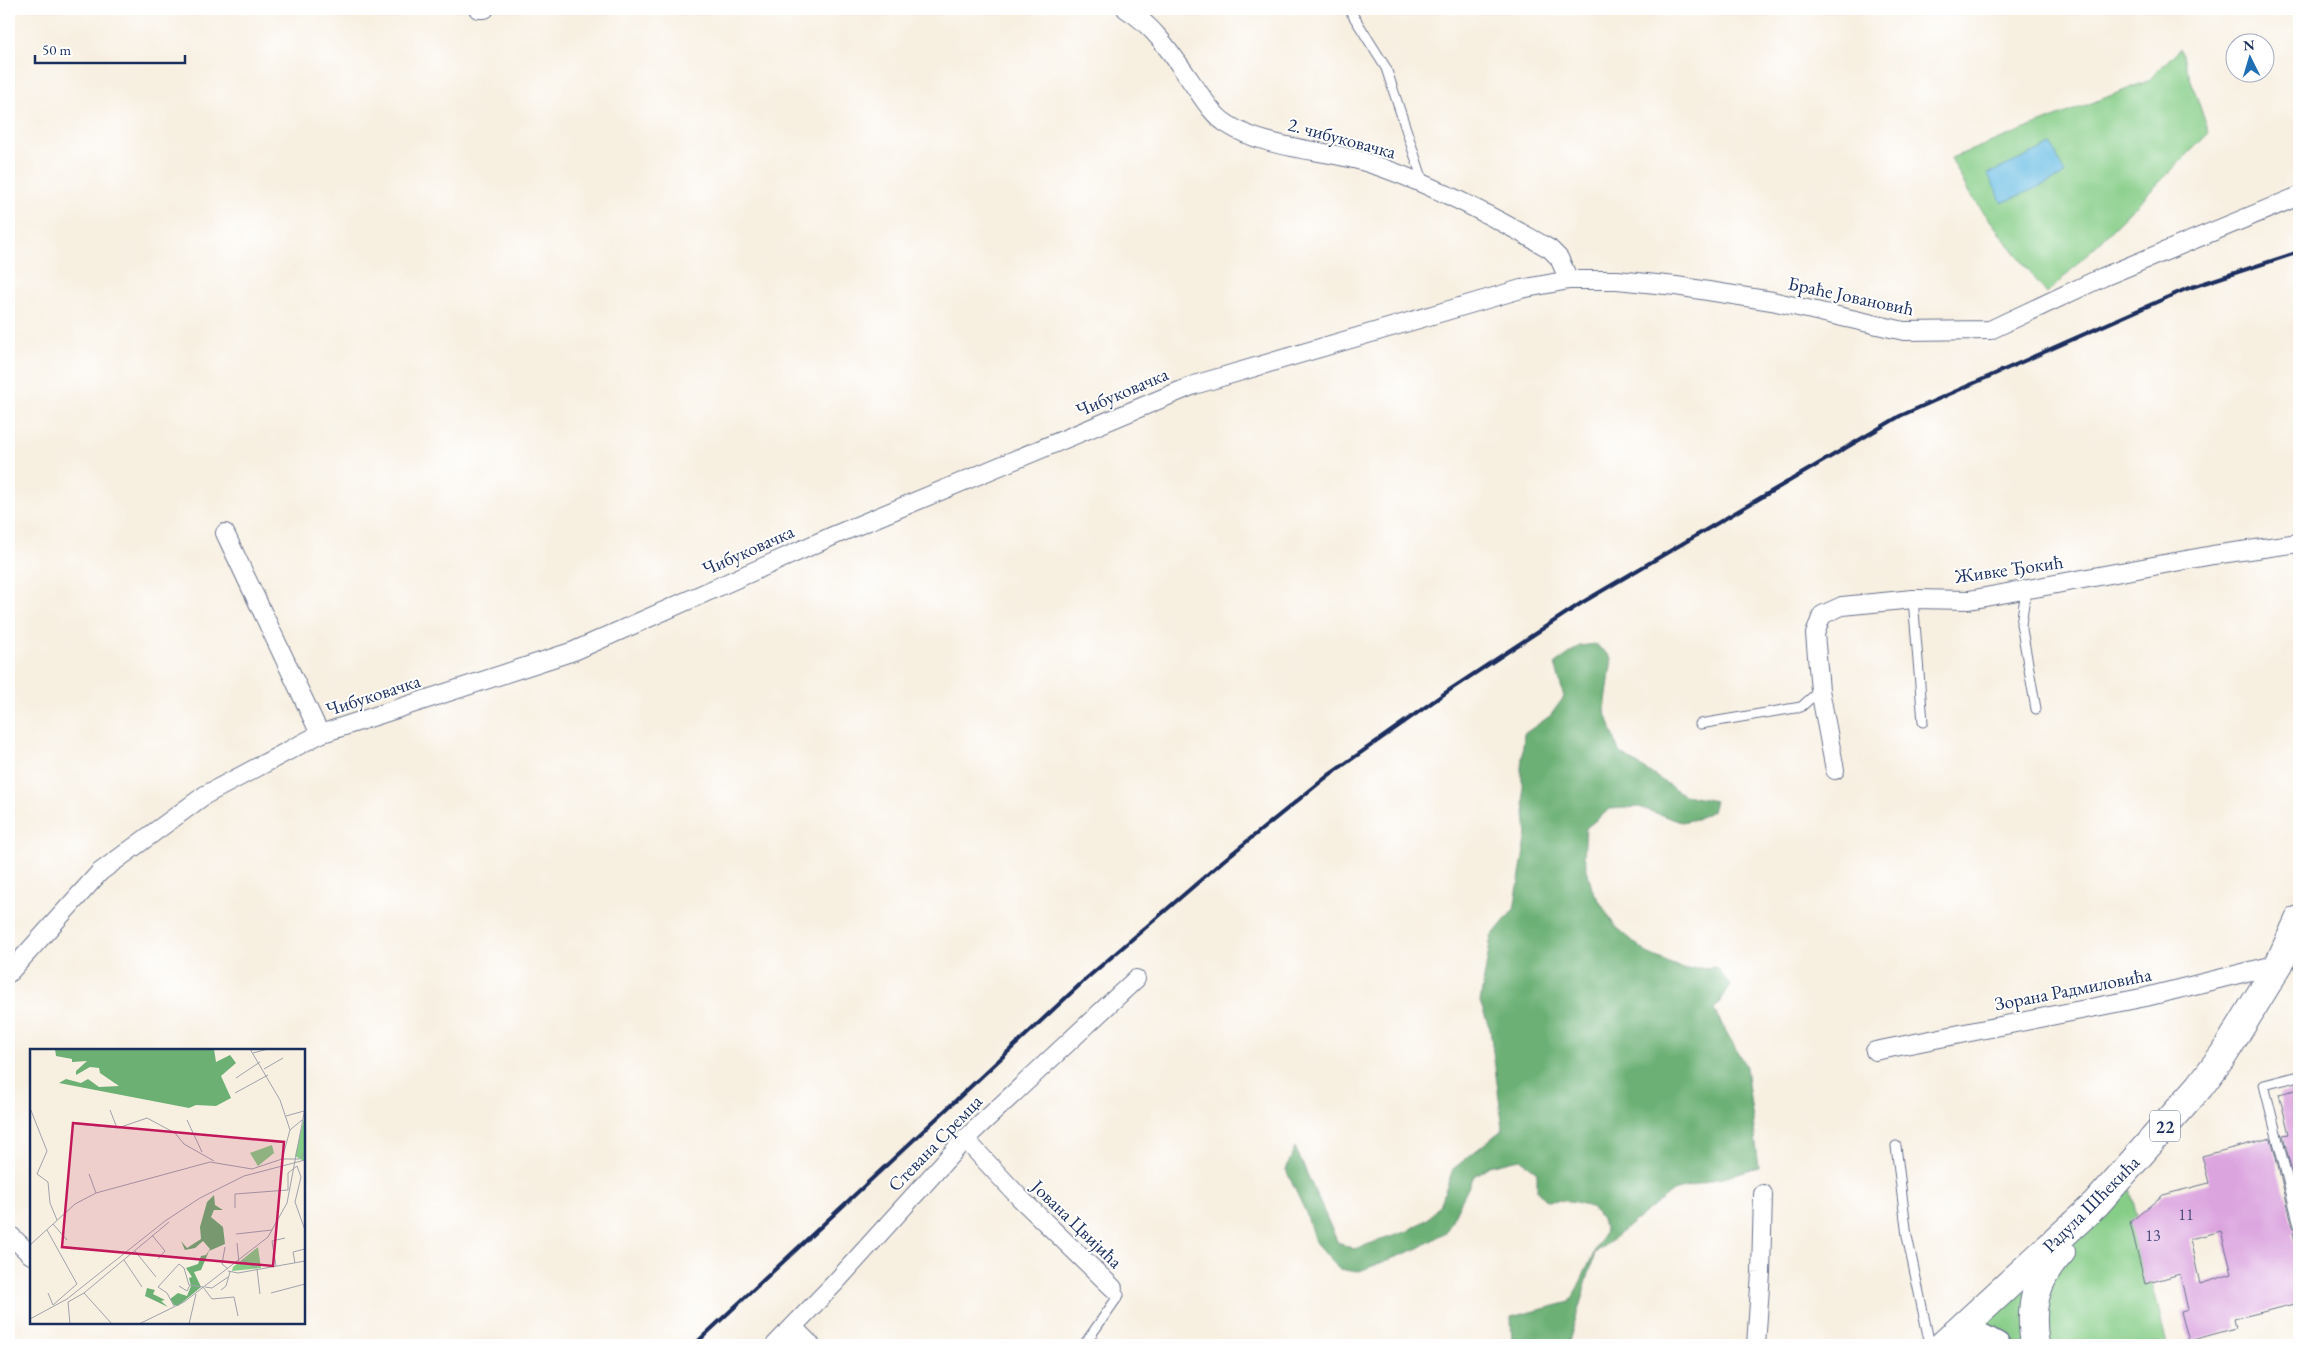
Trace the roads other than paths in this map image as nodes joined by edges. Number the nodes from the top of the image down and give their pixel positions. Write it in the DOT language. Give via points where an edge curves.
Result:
graph roads {
  1 [pos="479,9"];
  2 [pos="485,9"];
  3 [pos="1126,9"];
  4 [pos="1349,9"];
  5 [pos="1425,187"];
  6 [pos="2298,193"];
  7 [pos="1569,280"];
  8 [pos="225,533"];
  9 [pos="2299,543"];
  10 [pos="2026,590"];
  11 [pos="1913,599"];
  12 [pos="1820,690"];
  13 [pos="2036,710"];
  14 [pos="1923,722"];
  15 [pos="1700,724"];
  16 [pos="320,734"];
  17 [pos="1834,770"];
  18 [pos="2299,920"];
  19 [pos="2279,964"];
  20 [pos="9,973"];
  21 [pos="1136,979"];
  22 [pos="1874,1051"];
  23 [pos="2299,1076"];
  24 [pos="965,1139"];
  25 [pos="1896,1146"];
  26 [pos="1763,1194"];
  27 [pos="2096,1204"];
  28 [pos="2299,1225"];
  29 [pos="9,1234"];
  30 [pos="30,1254"];
  31 [pos="1112,1288"];
  32 [pos="1964,1327"];
  33 [pos="794,1328"];
  34 [pos="775,1345"];
  35 [pos="811,1345"];
  36 [pos="1084,1345"];
  37 [pos="1756,1345"];
  38 [pos="1930,1345"];
  39 [pos="1943,1345"];
  40 [pos="1997,1345"];
  41 [pos="2035,1345"];
  1 -- 2 [label="street"];
  3 -- 5 [label="street, 2. чибуковачка" via="1156,35 1226,124 1265,140 1365,162"];
  4 -- 5 [label="lane" via="1386,68"];
  5 -- 7 [label="street, 2. чибуковачка" via="1550,249 1559,258"];
  6 -- 7 [label="street, Браће Јовановић" via="2103,277 1990,330 1904,331 1772,301 1676,286 1617,280"];
  7 -- 16 [label="street, Чибуковачка" via="1522,289 1194,385 835,535 574,651"];
  8 -- 16 [label="street"];
  9 -- 10 [label="street, Живке Ђокић" via="2213,555"];
  10 -- 11 [label="street, Живке Ђокић" via="1969,600"];
  10 -- 13 [label="lane" via="2021,624"];
  11 -- 12 [label="street, Живке Ђокић" via="1842,606 1822,614 1815,634"];
  11 -- 14 [label="lane"];
  12 -- 15 [label="lane" via="1801,707"];
  12 -- 17 [label="street, Живке Ђокић"];
  16 -- 20 [label="street, Чибуковачка" via="204,795 100,872"];
  18 -- 19 [label="main road, Радула Шћекића / 22"];
  19 -- 22 [label="street, Зорана Радмиловића" via="2146,997"];
  19 -- 27 [label="main road, Радула Шћекића / 22" via="2214,1068"];
  21 -- 24 [label="street, Стевана Сремца"];
  23 -- 28 [label="lane" via="2264,1085"];
  24 -- 31 [label="street, Јована Цвијића"];
  24 -- 33 [label="street, Стевана Сремца"];
  25 -- 38 [label="lane" via="1908,1236"];
  26 -- 37 [label="street"];
  27 -- 32 [label="main road, Радула Шћекића / 22"];
  27 -- 41 [label="main road" via="2089,1220 2048,1268 2039,1286 2032,1312"];
  29 -- 30 [label="street"];
  31 -- 36 [label="lane, Јована Цвијића" via="1119,1295"];
  32 -- 39 [label="main road, Радула Шћекића / 22"];
  32 -- 40 [label="street"];
  33 -- 34 [label="street, Стевана Сремца"];
  33 -- 35 [label="street"];
}
